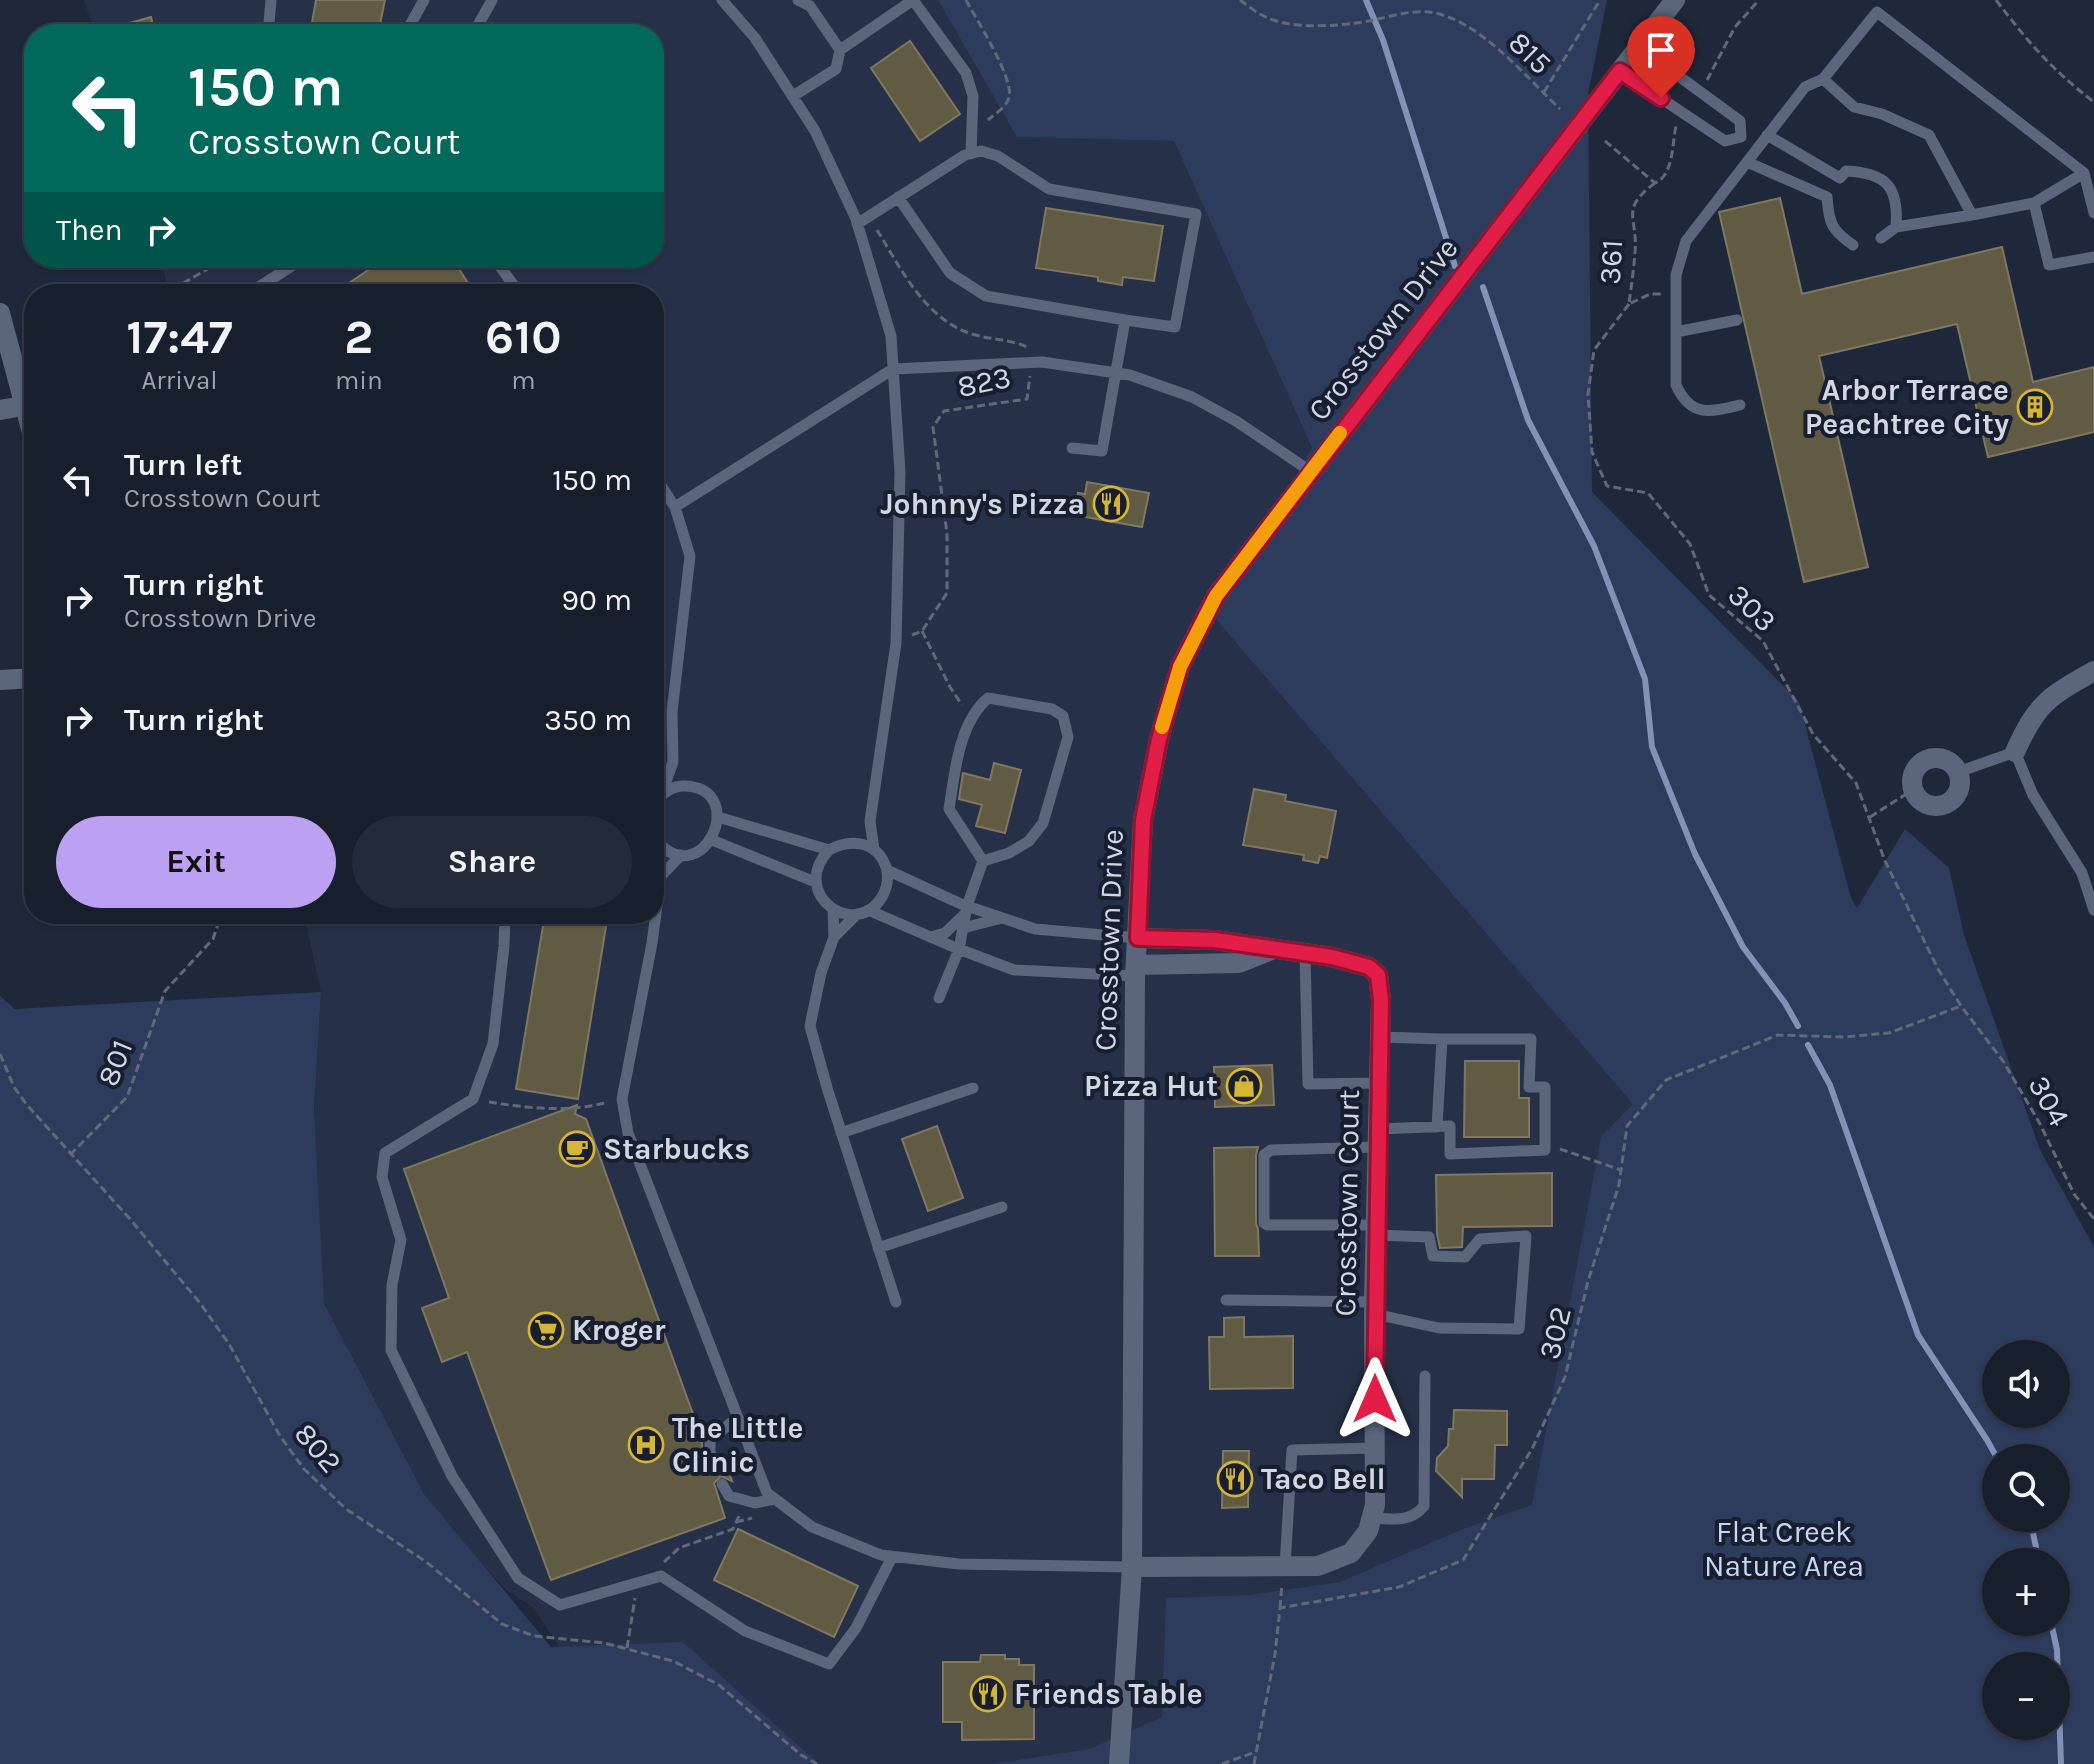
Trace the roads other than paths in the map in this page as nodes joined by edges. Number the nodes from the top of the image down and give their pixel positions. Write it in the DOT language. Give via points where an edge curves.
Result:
graph roads {
  1 [pos="271,0"];
  2 [pos="424,0"];
  3 [pos="492,0"];
  4 [pos="722,0"];
  5 [pos="798,0"];
  6 [pos="913,0"];
  7 [pos="1675,0"];
  8 [pos="269,24"];
  9 [pos="411,24"];
  10 [pos="479,24"];
  11 [pos="1639,47"];
  12 [pos="840,50"];
  13 [pos="1620,71"];
  14 [pos="1823,79"];
  15 [pos="793,96"];
  16 [pos="1767,135"];
  17 [pos="1741,137"];
  18 [pos="1757,148"];
  19 [pos="971,154"];
  20 [pos="1747,162"];
  21 [pos="2084,173"];
  22 [pos="1840,178"];
  23 [pos="898,197"];
  24 [pos="1827,197"];
  25 [pos="2034,203"];
  26 [pos="2094,213"];
  27 [pos="1972,215"];
  28 [pos="857,224"];
  29 [pos="1896,227"];
  30 [pos="1881,238"];
  31 [pos="1853,245"];
  32 [pos="2094,257"];
  33 [pos="288,268"];
  34 [pos="264,284"];
  35 [pos="0,313"];
  36 [pos="1125,320"];
  37 [pos="1737,320"];
  38 [pos="1676,332"];
  39 [pos="893,369"];
  40 [pos="1114,373"];
  41 [pos="1740,405"];
  42 [pos="23,406"];
  43 [pos="24,409"];
  44 [pos="0,410"];
  45 [pos="1072,448"];
  46 [pos="1310,471"];
  47 [pos="664,490"];
  48 [pos="675,507"];
  49 [pos="2094,671"];
  50 [pos="24,679"];
  51 [pos="0,680"];
  52 [pos="2015,752"];
  53 [pos="673,762"];
  54 [pos="1958,772"];
  55 [pos="664,783"];
  56 [pos="685,786"];
  57 [pos="664,793"];
  58 [pos="718,817"];
  59 [pos="870,821"];
  60 [pos="712,840"];
  61 [pos="852,842"];
  62 [pos="664,846"];
  63 [pos="829,850"];
  64 [pos="874,850"];
  65 [pos="681,855"];
  66 [pos="983,861"];
  67 [pos="887,870"];
  68 [pos="664,873"];
  69 [pos="815,882"];
  70 [pos="833,909"];
  71 [pos="966,910"];
  72 [pos="2094,910"];
  73 [pos="863,912"];
  74 [pos="1003,918"];
  75 [pos="505,924"];
  76 [pos="655,924"];
  77 [pos="963,928"];
  78 [pos="834,937"];
  79 [pos="930,937"];
  80 [pos="1138,938"];
  81 [pos="959,949"];
  82 [pos="1274,949"];
  83 [pos="1305,953"];
  84 [pos="1135,970"];
  85 [pos="939,998"];
  86 [pos="1380,1037"];
  87 [pos="1442,1039"];
  88 [pos="1380,1083"];
  89 [pos="973,1088"];
  90 [pos="1437,1127"];
  91 [pos="841,1133"];
  92 [pos="1379,1138"];
  93 [pos="1002,1207"];
  94 [pos="1377,1230"];
  95 [pos="878,1248"];
  96 [pos="1226,1300"];
  97 [pos="896,1302"];
  98 [pos="1374,1308"];
  99 [pos="1425,1376"];
  100 [pos="737,1418"];
  101 [pos="1375,1448"];
  102 [pos="714,1463"];
  103 [pos="722,1484"];
  104 [pos="775,1499"];
  105 [pos="1372,1518"];
  106 [pos="892,1557"];
  107 [pos="1285,1566"];
  108 [pos="1132,1567"];
  109 [pos="1119,1764"];
  1 -- 8 [label="lane"];
  2 -- 9 [label="lane"];
  3 -- 10 [label="lane"];
  4 -- 15 [label="lane"];
  5 -- 12 [label="lane" via="810,6"];
  6 -- 12 [label="lane"];
  6 -- 19 [label="lane" via="966,73 973,96"];
  7 -- 11 [label="street, Crosstown Drive"];
  11 -- 13 [label="street, Crosstown Drive"];
  11 -- 17 [label="lane" via="1740,121"];
  12 -- 15 [label="lane" via="836,69"];
  13 -- 17 [label="lane" via="1725,141"];
  13 -- 46 [label="street, Crosstown Drive"];
  14 -- 16 [label="lane" via="1805,87"];
  14 -- 21 [label="lane" via="1877,12"];
  14 -- 27 [label="lane" via="1854,107 1929,135"];
  15 -- 28 [label="lane" via="815,131"];
  16 -- 18 [label="lane"];
  16 -- 22 [label="lane"];
  17 -- 18 [label="lane"];
  18 -- 20 [label="lane"];
  19 -- 23 [label="lane"];
  19 -- 36 [label="lane" via="998,156 1049,189 1196,214 1175,327"];
  20 -- 24 [label="lane"];
  20 -- 38 [label="lane" via="1686,241 1676,275"];
  21 -- 25 [label="lane"];
  21 -- 26 [label="lane"];
  22 -- 24 [label="lane"];
  22 -- 29 [label="lane" via="1846,171 1872,172 1888,185 1897,208"];
  23 -- 28 [label="lane"];
  23 -- 36 [label="lane" via="950,273 986,296"];
  24 -- 31 [label="lane" via="1829,222"];
  25 -- 27 [label="lane"];
  25 -- 32 [label="lane" via="2049,265"];
  27 -- 29 [label="lane"];
  28 -- 39 [label="lane" via="891,336"];
  29 -- 30 [label="lane"];
  33 -- 34 [label="lane"];
  35 -- 42 [label="street"];
  36 -- 40 [label="lane"];
  37 -- 38 [label="lane"];
  38 -- 41 [label="lane" via="1676,385 1683,401 1706,413"];
  39 -- 40 [label="lane" via="1033,362"];
  39 -- 48 [label="lane"];
  39 -- 59 [label="lane" via="900,472 896,643"];
  40 -- 45 [label="lane" via="1102,451"];
  40 -- 46 [label="lane" via="1192,397"];
  42 -- 43 [label="street"];
  42 -- 44 [label="street"];
  46 -- 80 [label="street, Crosstown Drive" via="1216,596 1180,667 1143,820"];
  47 -- 48 [label="lane"];
  48 -- 53 [label="lane" via="690,556 672,712"];
  49 -- 52 [label="street" via="2052,694 2034,713"];
  50 -- 51 [label="street"];
  52 -- 54 [label="lane"];
  52 -- 72 [label="lane" via="2033,795 2082,873"];
  53 -- 55 [label="lane"];
  53 -- 56 [label="lane"];
  54 -- 54 [label="street" via="1960,787 1945,804 1930,805 1914,789 1918,767 1932,759 1947,761"];
  56 -- 57 [label="lane"];
  56 -- 58 [label="lane" via="704,792"];
  58 -- 60 [label="lane"];
  58 -- 63 [label="lane"];
  59 -- 61 [label="lane"];
  59 -- 64 [label="lane"];
  60 -- 65 [label="lane"];
  60 -- 69 [label="lane"];
  61 -- 63 [label="lane"];
  61 -- 64 [label="lane"];
  62 -- 65 [label="lane"];
  63 -- 69 [label="lane"];
  64 -- 67 [label="lane"];
  65 -- 68 [label="lane"];
  66 -- 66 [label="lane" via="1029,841 1043,823 1068,737 1063,716 1052,709 988,698 971,717 949,809"];
  66 -- 71 [label="lane"];
  67 -- 71 [label="lane"];
  67 -- 73 [label="lane" via="884,893"];
  69 -- 70 [label="lane"];
  70 -- 73 [label="lane"];
  70 -- 78 [label="lane"];
  71 -- 74 [label="lane"];
  71 -- 77 [label="lane"];
  71 -- 79 [label="lane" via="945,933"];
  73 -- 78 [label="lane"];
  73 -- 79 [label="lane"];
  74 -- 77 [label="lane"];
  74 -- 80 [label="lane" via="1035,929"];
  75 -- 106 [label="lane" via="493,1044 473,1099 385,1153 382,1177 401,1240 392,1285 391,1350 452,1476 518,1578 560,1605 661,1576 745,1631 829,1664 856,1628"];
  76 -- 100 [label="lane" via="622,1099 628,1133"];
  77 -- 81 [label="lane"];
  78 -- 91 [label="lane" via="810,1026"];
  79 -- 81 [label="lane"];
  80 -- 82 [label="street, Crosstown Court" via="1215,940"];
  80 -- 84 [label="street, Crosstown Drive"];
  81 -- 84 [label="lane" via="1014,970"];
  81 -- 85 [label="lane"];
  82 -- 83 [label="street, Crosstown Court"];
  82 -- 84 [label="street, Crosstown Court" via="1239,963"];
  83 -- 86 [label="street, Crosstown Court" via="1369,967 1378,975"];
  83 -- 88 [label="lane" via="1308,1084"];
  84 -- 108 [label="street, Crosstown Drive"];
  86 -- 87 [label="lane"];
  86 -- 88 [label="street, Crosstown Court"];
  87 -- 90 [label="lane"];
  87 -- 90 [label="lane" via="1531,1039 1529,1087 1545,1087 1545,1150 1450,1154 1450,1126"];
  88 -- 92 [label="street, Crosstown Court"];
  89 -- 91 [label="lane"];
  90 -- 92 [label="lane"];
  91 -- 95 [label="lane"];
  92 -- 94 [label="street, Crosstown Court"];
  92 -- 94 [label="lane" via="1264,1155 1267,1225"];
  93 -- 95 [label="lane"];
  94 -- 98 [label="street, Crosstown Court"];
  94 -- 98 [label="lane" via="1429,1237 1433,1256 1465,1257 1480,1239 1526,1236 1519,1329 1439,1328"];
  95 -- 97 [label="lane"];
  96 -- 98 [label="lane"];
  98 -- 101 [label="street, Crosstown Court"];
  99 -- 105 [label="lane" via="1424,1506 1416,1516 1400,1520"];
  100 -- 102 [label="lane" via="710,1440"];
  100 -- 104 [label="lane" via="767,1493"];
  101 -- 105 [label="street, Crosstown Court"];
  101 -- 107 [label="lane" via="1292,1450"];
  103 -- 104 [label="lane" via="729,1496 755,1503"];
  104 -- 106 [label="lane" via="812,1527"];
  105 -- 107 [label="street, Crosstown Court" via="1351,1553 1318,1566"];
  106 -- 108 [label="lane" via="959,1564"];
  107 -- 108 [label="street, Crosstown Court"];
  108 -- 109 [label="street, Crosstown Drive"];
}
